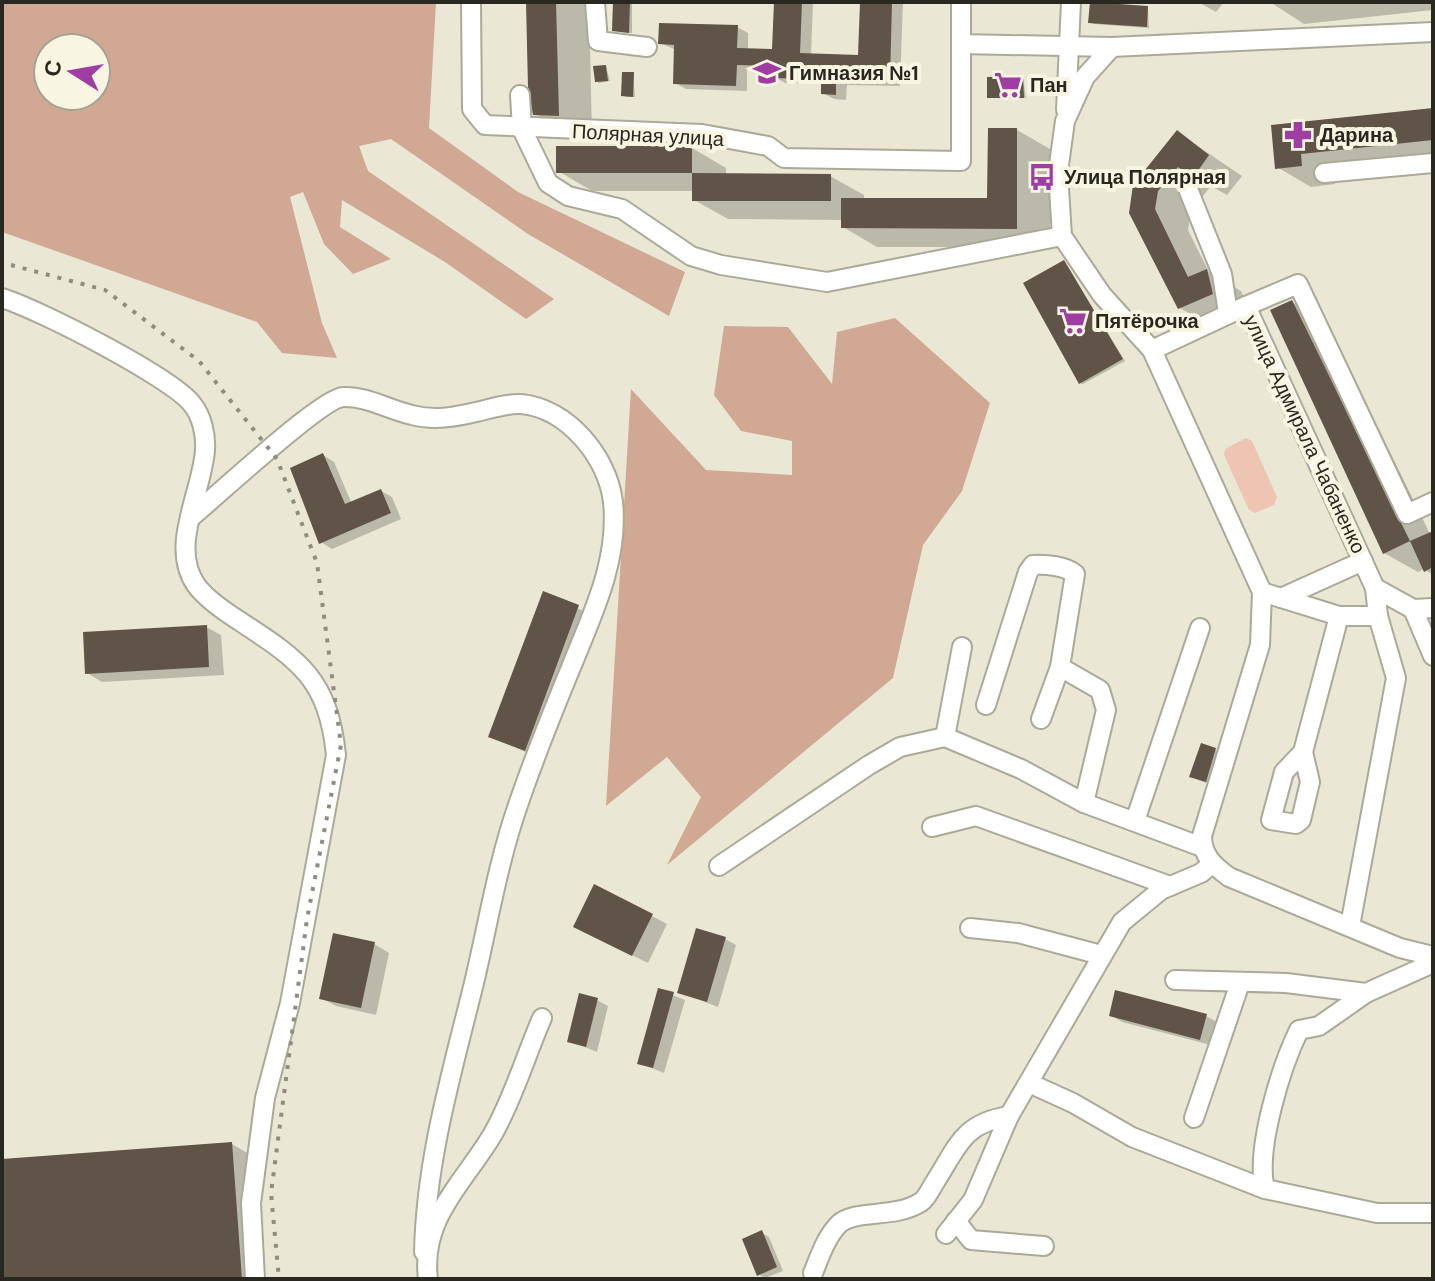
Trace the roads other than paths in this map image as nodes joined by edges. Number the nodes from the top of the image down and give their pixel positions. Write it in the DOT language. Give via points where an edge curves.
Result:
graph roads {
  1 [pos="471,2"];
  2 [pos="595,2"];
  3 [pos="961,2"];
  4 [pos="1071,2"];
  5 [pos="1433,32"];
  6 [pos="961,44"];
  7 [pos="1068,46"];
  8 [pos="647,47"];
  9 [pos="1112,47"];
  10 [pos="520,95"];
  11 [pos="1065,121"];
  12 [pos="522,129"];
  13 [pos="1433,163"];
  14 [pos="1324,173"];
  15 [pos="1188,189"];
  16 [pos="1062,236"];
  17 [pos="2,298"];
  18 [pos="1246,306"];
  19 [pos="1228,313"];
  20 [pos="1152,350"];
  21 [pos="1433,502"];
  22 [pos="190,518"];
  23 [pos="1363,561"];
  24 [pos="1375,588"];
  25 [pos="1262,592"];
  26 [pos="1281,598"];
  27 [pos="1433,608"];
  28 [pos="1413,609"];
  29 [pos="1339,616"];
  30 [pos="1378,616"];
  31 [pos="1200,628"];
  32 [pos="962,647"];
  33 [pos="1433,656"];
  34 [pos="1060,667"];
  35 [pos="986,705"];
  36 [pos="1041,719"];
  37 [pos="945,737"];
  38 [pos="1303,752"];
  39 [pos="1084,803"];
  40 [pos="1135,821"];
  41 [pos="932,827"];
  42 [pos="1202,847"];
  43 [pos="1212,864"];
  44 [pos="719,866"];
  45 [pos="1170,886"];
  46 [pos="1350,926"];
  47 [pos="970,928"];
  48 [pos="1101,955"];
  49 [pos="1433,956"];
  50 [pos="1433,963"];
  51 [pos="1175,980"];
  52 [pos="1240,983"];
  53 [pos="1366,993"];
  54 [pos="542,1018"];
  55 [pos="1029,1083"];
  56 [pos="1009,1116"];
  57 [pos="1194,1118"];
  58 [pos="1265,1189"];
  59 [pos="1433,1213"];
  60 [pos="1044,1246"];
  61 [pos="424,1252"];
  62 [pos="813,1273"];
  63 [pos="255,1279"];
  64 [pos="428,1279"];
  1 -- 12 [label="street, Полярная улица" via="472,109 485,125"];
  2 -- 8 [label="street" via="598,41"];
  3 -- 6 [label="street, Полярная улица"];
  4 -- 7 [label="street"];
  5 -- 9 [label="street"];
  6 -- 7 [label="street"];
  6 -- 12 [label="street, Полярная улица" via="961,161 784,158 768,146 702,134"];
  7 -- 9 [label="street"];
  7 -- 11 [label="street"];
  9 -- 11 [label="street" via="1085,77"];
  10 -- 12 [label="street"];
  11 -- 16 [label="street" via="1058,172"];
  12 -- 16 [label="street" via="548,183 568,196 622,209 691,256 721,265 827,282"];
  13 -- 14 [label="street"];
  15 -- 19 [label="street" via="1222,274"];
  16 -- 20 [label="street" via="1102,295"];
  17 -- 22 [label="street" via="88,338 192,403 203,423 205,449"];
  18 -- 19 [label="street, улица Адмирала Чабаненко"];
  18 -- 21 [label="street" via="1298,284 1407,514"];
  18 -- 23 [label="street, улица Адмирала Чабаненко"];
  19 -- 20 [label="street, улица Адмирала Чабаненко"];
  20 -- 25 [label="street"];
  22 -- 61 [label="street" via="306,417 340,397 445,419 519,404 548,411 575,428 597,459 613,499 612,550 601,592 516,809 494,893 433,1154"];
  22 -- 63 [label="street" via="185,549 188,571 198,588 289,654 311,677 327,703 336,755 290,1003 265,1098 251,1203"];
  23 -- 24 [label="street, улица Адмирала Чабаненко"];
  23 -- 26 [label="street"];
  24 -- 28 [label="street"];
  24 -- 30 [label="street, улица Адмирала Чабаненко"];
  25 -- 26 [label="street"];
  25 -- 42 [label="street" via="1260,645"];
  26 -- 29 [label="street"];
  27 -- 28 [label="street"];
  28 -- 33 [label="street"];
  29 -- 30 [label="street"];
  29 -- 38 [label="street"];
  30 -- 46 [label="street, улица Адмирала Чабаненко" via="1396,678"];
  31 -- 40 [label="street"];
  32 -- 37 [label="street"];
  34 -- 35 [label="street" via="1075,574 1033,565 1022,583"];
  34 -- 36 [label="street"];
  34 -- 39 [label="street" via="1100,690 1106,710"];
  37 -- 39 [label="street"];
  37 -- 44 [label="street" via="900,747"];
  39 -- 40 [label="street"];
  40 -- 42 [label="street"];
  41 -- 45 [label="street" via="976,816"];
  42 -- 43 [label="street"];
  43 -- 45 [label="street"];
  43 -- 46 [label="street" via="1229,877"];
  45 -- 48 [label="street" via="1138,905"];
  46 -- 49 [label="street"];
  47 -- 48 [label="street" via="1018,933"];
  48 -- 55 [label="street"];
  50 -- 53 [label="street"];
  51 -- 52 [label="street"];
  52 -- 53 [label="street"];
  52 -- 57 [label="street"];
  53 -- 58 [label="street" via="1319,1026 1299,1030 1268,1132 1261,1173"];
  54 -- 61 [label="street" via="494,1131 449,1197"];
  55 -- 56 [label="street"];
  55 -- 58 [label="street" via="1132,1137"];
  56 -- 60 [label="street" via="973,1200 951,1227 971,1240"];
  56 -- 62 [label="street" via="983,1120 966,1134 922,1201 888,1215 848,1217 838,1225"];
  58 -- 59 [label="street" via="1363,1211"];
  61 -- 64 [label="street"];
}
